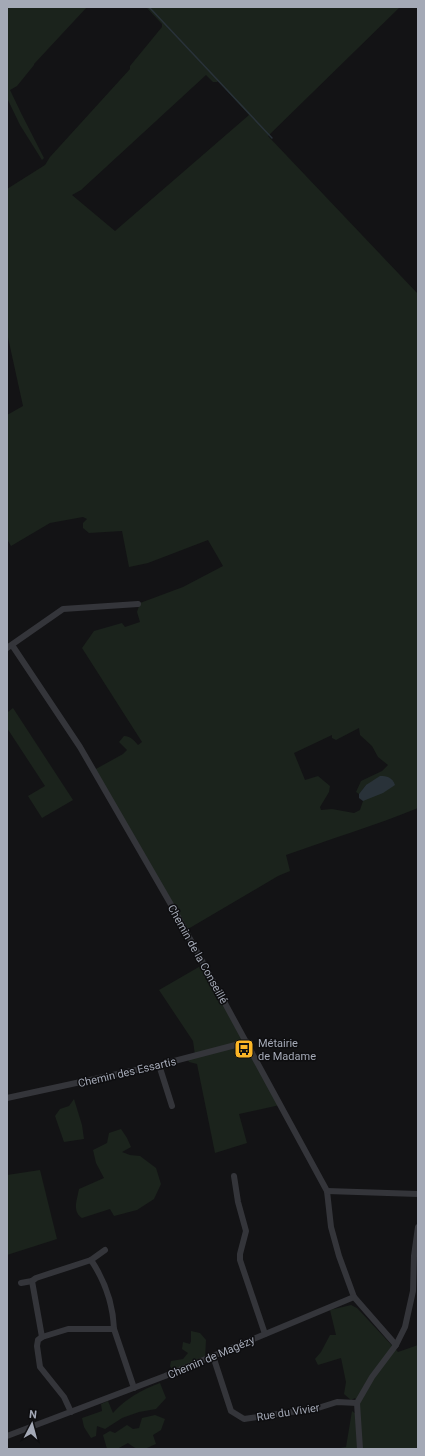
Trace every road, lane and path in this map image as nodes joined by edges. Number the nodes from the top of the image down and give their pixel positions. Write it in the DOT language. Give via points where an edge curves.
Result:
graph roads {
  1 [pos="138,604"];
  2 [pos="9,647"];
  3 [pos="247,1042"];
  4 [pos="159,1065"];
  5 [pos="7,1098"];
  6 [pos="172,1106"];
  7 [pos="234,1176"];
  8 [pos="327,1191"];
  9 [pos="418,1194"];
  10 [pos="418,1228"];
  11 [pos="105,1250"];
  12 [pos="91,1260"];
  13 [pos="32,1281"];
  14 [pos="21,1282"];
  15 [pos="354,1297"];
  16 [pos="114,1329"];
  17 [pos="265,1334"];
  18 [pos="42,1337"];
  19 [pos="396,1344"];
  20 [pos="213,1356"];
  21 [pos="134,1388"];
  22 [pos="357,1403"];
  23 [pos="71,1412"];
  24 [pos="7,1436"];
  25 [pos="360,1449"];
  1 -- 2 [label="street" via="62,609"];
  2 -- 3 [label="street, Chemin de la Conseillé" via="80,746"];
  3 -- 4 [label="street, Chemin des Essartis"];
  3 -- 8 [label="street, Chemin de la Conseillé"];
  4 -- 5 [label="street, Chemin des Essartis"];
  4 -- 6 [label="street"];
  7 -- 17 [label="street" via="246,1231 240,1260"];
  8 -- 9 [label="street"];
  8 -- 15 [label="street" via="331,1227"];
  10 -- 19 [label="street" via="413,1291 405,1327"];
  11 -- 12 [label="street"];
  12 -- 13 [label="street"];
  12 -- 16 [label="street" via="101,1276 113,1313"];
  13 -- 14 [label="street"];
  13 -- 18 [label="street"];
  15 -- 17 [label="street, Chemin de Magézy"];
  15 -- 19 [label="street"];
  16 -- 18 [label="street" via="68,1329"];
  16 -- 21 [label="street"];
  17 -- 20 [label="street, Chemin de Magézy"];
  18 -- 23 [label="street" via="38,1340 37,1346 40,1367 64,1397"];
  19 -- 22 [label="street"];
  20 -- 21 [label="street, Chemin de Magézy"];
  20 -- 22 [label="street, Rue du Vivier" via="231,1411 244,1419 318,1408 337,1402"];
  21 -- 23 [label="street, Chemin de Magézy"];
  22 -- 25 [label="street"];
  23 -- 24 [label="street, Chemin de Magézy"];
}
